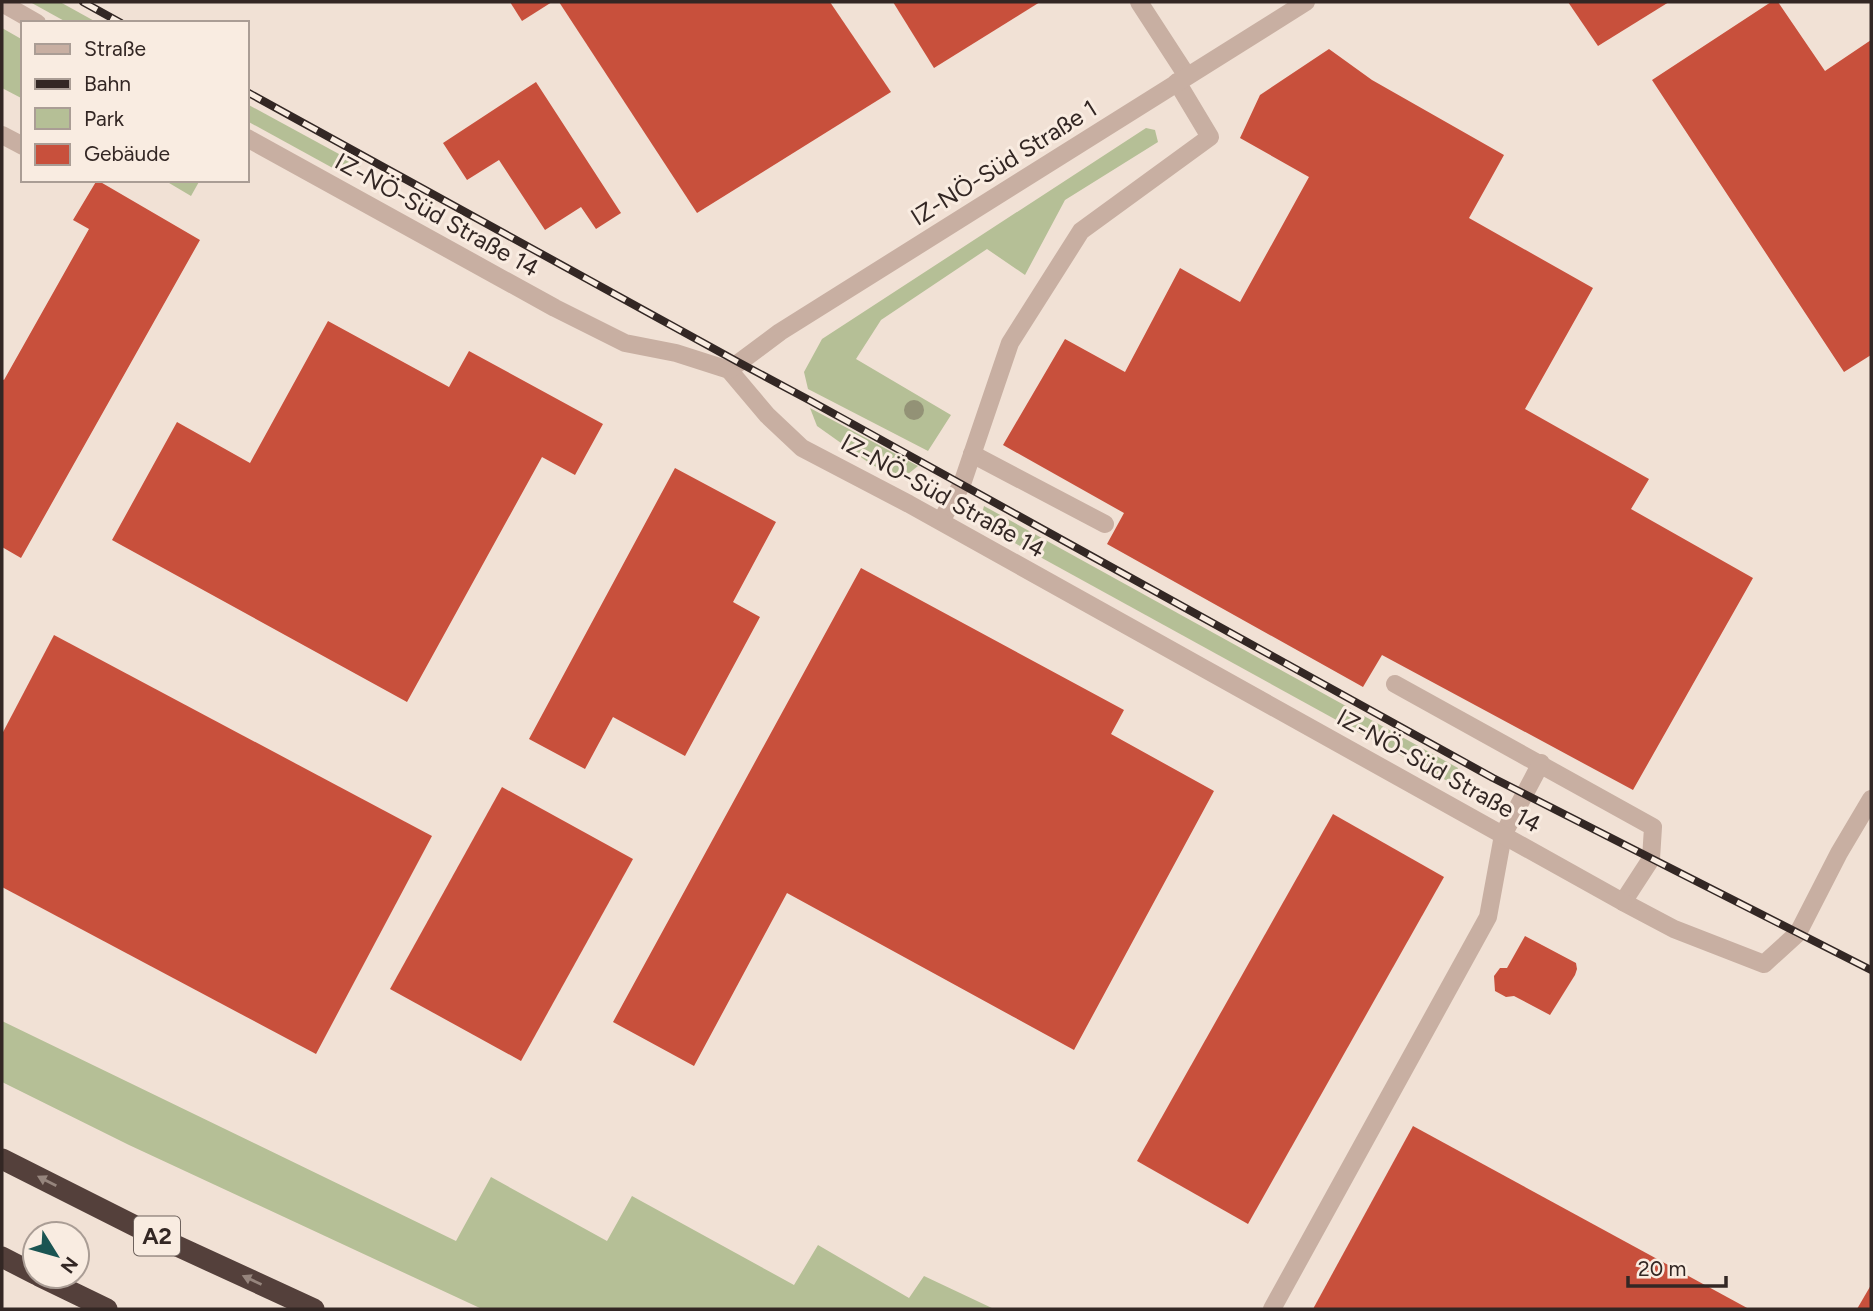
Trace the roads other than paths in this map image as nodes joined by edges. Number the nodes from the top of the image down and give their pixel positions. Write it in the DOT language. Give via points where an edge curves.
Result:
graph roads {
  1 [pos="1139,2"];
  2 [pos="1306,2"];
  3 [pos="2,3"];
  4 [pos="34,21"];
  5 [pos="1182,79"];
  6 [pos="2,135"];
  7 [pos="248,139"];
  8 [pos="21,145"];
  9 [pos="729,370"];
  10 [pos="972,454"];
  11 [pos="941,522"];
  12 [pos="1105,524"];
  13 [pos="1395,684"];
  14 [pos="1541,764"];
  15 [pos="1871,799"];
  16 [pos="1503,835"];
  17 [pos="1623,902"];
  18 [pos="2,1159"];
  19 [pos="2,1257"];
  20 [pos="21,1267"];
  21 [pos="68,1290"];
  22 [pos="107,1309"];
  23 [pos="314,1309"];
  24 [pos="1272,1309"];
  1 -- 5 [label="street"];
  2 -- 5 [label="street, IZ-NÖ-Süd Straße 1"];
  3 -- 4 [label="street"];
  5 -- 9 [label="street, IZ-NÖ-Süd Straße 1" via="780,332"];
  5 -- 10 [label="street" via="1210,137 1081,231 1010,344"];
  6 -- 8 [label="street"];
  7 -- 9 [label="street, IZ-NÖ-Süd Straße 14" via="625,343"];
  9 -- 11 [label="street, IZ-NÖ-Süd Straße 14" via="802,448"];
  10 -- 11 [label="street"];
  10 -- 12 [label="street"];
  11 -- 16 [label="street, IZ-NÖ-Süd Straße 14"];
  13 -- 14 [label="street"];
  14 -- 16 [label="street"];
  14 -- 17 [label="street" via="1653,827 1651,859"];
  15 -- 17 [label="street, IZ-NÖ-Süd Straße 14" via="1798,933 1764,964 1674,929"];
  16 -- 17 [label="street, IZ-NÖ-Süd Straße 14"];
  16 -- 24 [label="street" via="1488,917"];
  23 -- 18 [label="highway, A2, one-way"];
  19 -- 20 [label="highway"];
  21 -- 22 [label="highway"];
}
